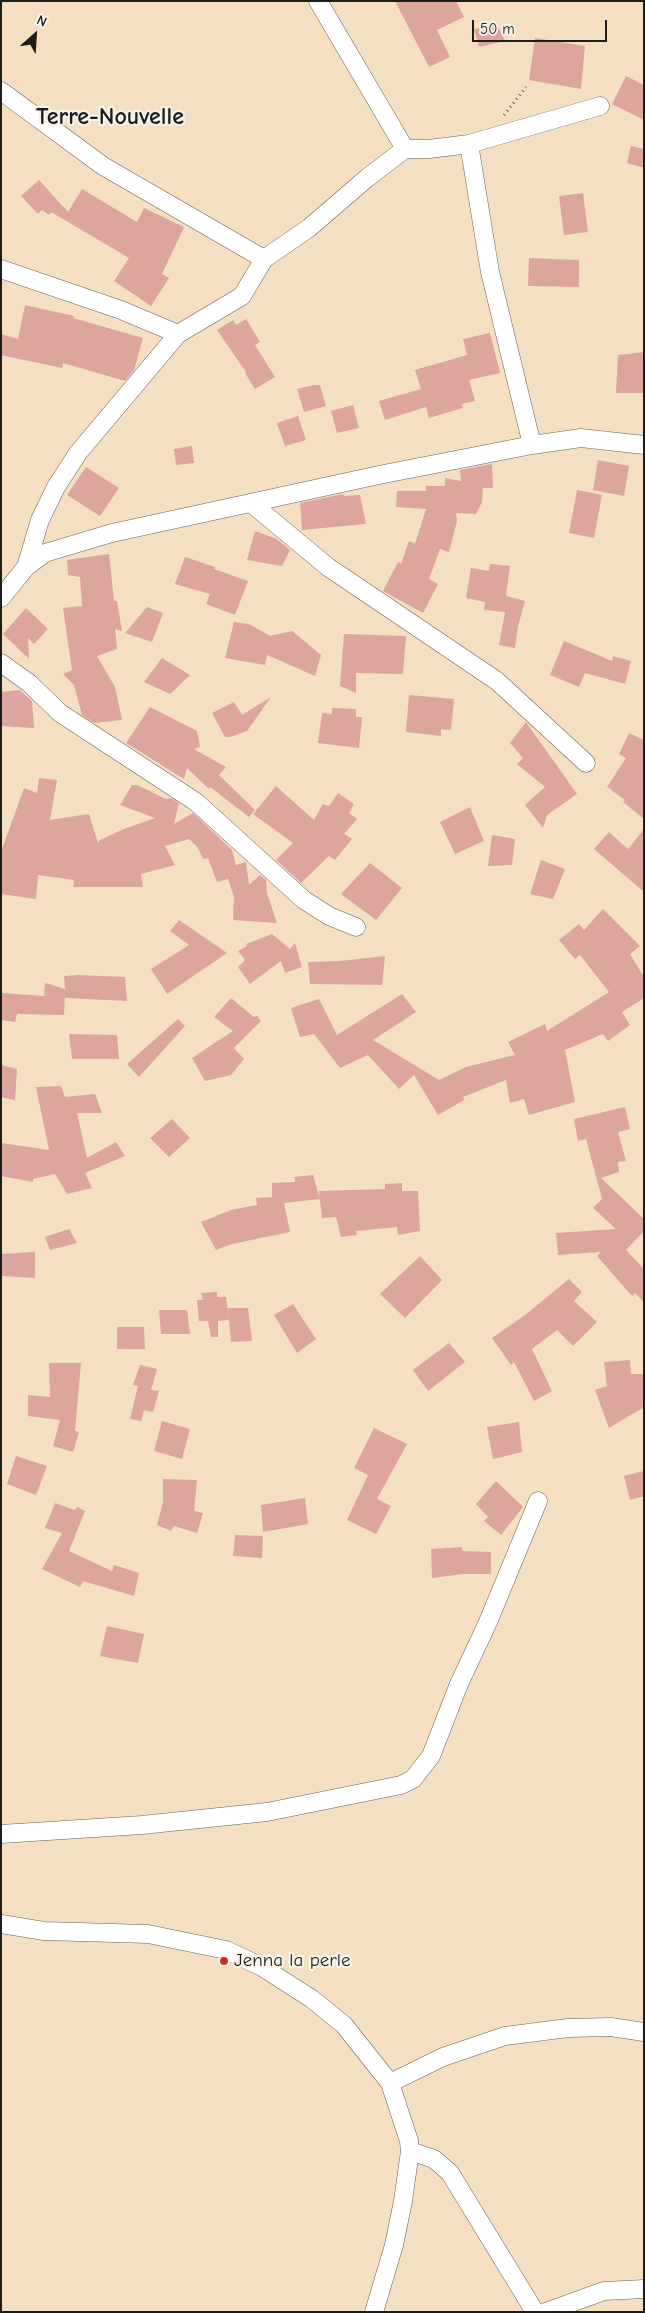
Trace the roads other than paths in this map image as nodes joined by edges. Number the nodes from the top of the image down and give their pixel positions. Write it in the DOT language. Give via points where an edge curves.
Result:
graph roads {
  1 [pos="318,1"];
  2 [pos="1,91"];
  3 [pos="600,106"];
  4 [pos="469,144"];
  5 [pos="405,149"];
  6 [pos="264,259"];
  7 [pos="1,269"];
  8 [pos="178,334"];
  9 [pos="532,445"];
  10 [pos="644,445"];
  11 [pos="251,503"];
  12 [pos="26,567"];
  13 [pos="1,598"];
  14 [pos="1,664"];
  15 [pos="586,763"];
  16 [pos="356,927"];
  17 [pos="538,1501"];
  18 [pos="1,1834"];
  19 [pos="1,1924"];
  20 [pos="644,2032"];
  21 [pos="390,2082"];
  22 [pos="410,2151"];
  23 [pos="644,2289"];
  24 [pos="374,2312"];
  25 [pos="535,2312"];
  26 [pos="546,2312"];
  1 -- 5 [label="street"];
  2 -- 6 [label="street" via="103,166"];
  3 -- 4 [label="street"];
  4 -- 5 [label="street"];
  4 -- 9 [label="street" via="490,272"];
  5 -- 6 [label="street" via="309,228"];
  6 -- 8 [label="street" via="242,296"];
  7 -- 8 [label="street" via="121,310"];
  8 -- 12 [label="street" via="78,453 40,520"];
  9 -- 10 [label="street" via="580,438"];
  9 -- 11 [label="street"];
  11 -- 12 [label="street" via="70,544 45,553"];
  11 -- 15 [label="street" via="328,567 497,681"];
  12 -- 13 [label="street"];
  14 -- 16 [label="street" via="29,683 60,713 196,802 304,900 329,916"];
  17 -- 18 [label="street" via="431,1756 413,1779 401,1785 267,1812 142,1825"];
  19 -- 21 [label="street" via="44,1931 148,1934 226,1950 262,1967 312,1999 344,2025"];
  20 -- 21 [label="street" via="602,2027 505,2036 443,2057"];
  21 -- 22 [label="street"];
  22 -- 24 [label="street" via="397,2227"];
  22 -- 25 [label="street" via="434,2159 450,2173"];
  23 -- 26 [label="street" via="604,2291"];
}
